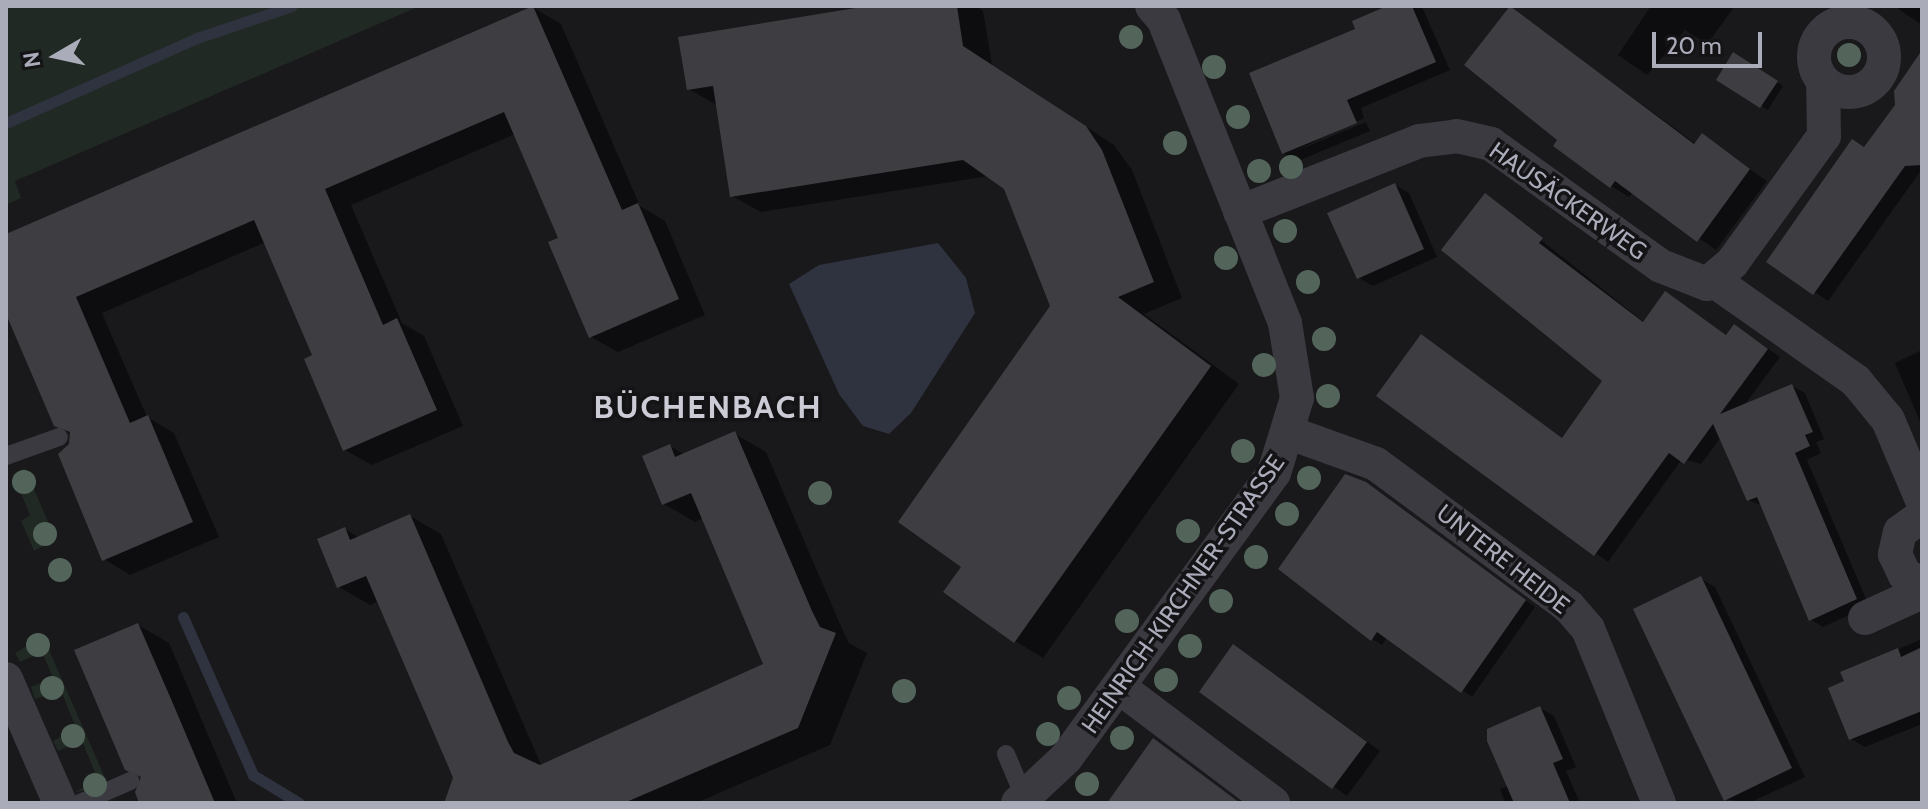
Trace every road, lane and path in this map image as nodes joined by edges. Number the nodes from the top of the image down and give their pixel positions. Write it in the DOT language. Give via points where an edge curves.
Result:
graph roads {
  1 [pos="1152,6"];
  2 [pos="1823,81"];
  3 [pos="1240,212"];
  4 [pos="1713,280"];
  5 [pos="1290,433"];
  6 [pos="59,437"];
  7 [pos="6,456"];
  8 [pos="1922,500"];
  9 [pos="1922,516"];
  10 [pos="1922,584"];
  11 [pos="1922,592"];
  12 [pos="1865,618"];
  13 [pos="6,679"];
  14 [pos="1119,687"];
  15 [pos="1006,754"];
  16 [pos="130,781"];
  17 [pos="1021,801"];
  18 [pos="60,803"];
  19 [pos="80,803"];
  20 [pos="1273,803"];
  21 [pos="1659,803"];
  1 -- 3 [label="street, HEINRICH-KIRCHNER-STRASSE" via="1164,20"];
  2 -- 4 [label="street" via="1824,136 1732,263"];
  3 -- 4 [label="street, HAUSÄCKERWEG" via="1419,141 1457,136 1491,144 1682,278 1697,284"];
  3 -- 5 [label="street, HEINRICH-KIRCHNER-STRASSE" via="1293,352 1297,398"];
  4 -- 8 [label="street, HAUSÄCKERWEG" via="1856,381 1888,420"];
  5 -- 14 [label="street, HEINRICH-KIRCHNER-STRASSE" via="1274,473"];
  5 -- 21 [label="street, UNTERE HEIDE" via="1376,464 1569,607 1588,629"];
  6 -- 7 [label="lane"];
  9 -- 10 [label="street" via="1900,532 1895,554 1905,575"];
  11 -- 12 [label="street"];
  13 -- 18 [label="street"];
  14 -- 17 [label="street, HEINRICH-KIRCHNER-STRASSE" via="1066,758"];
  14 -- 20 [label="street"];
  15 -- 17 [label="lane"];
  16 -- 19 [label="lane"];
}
